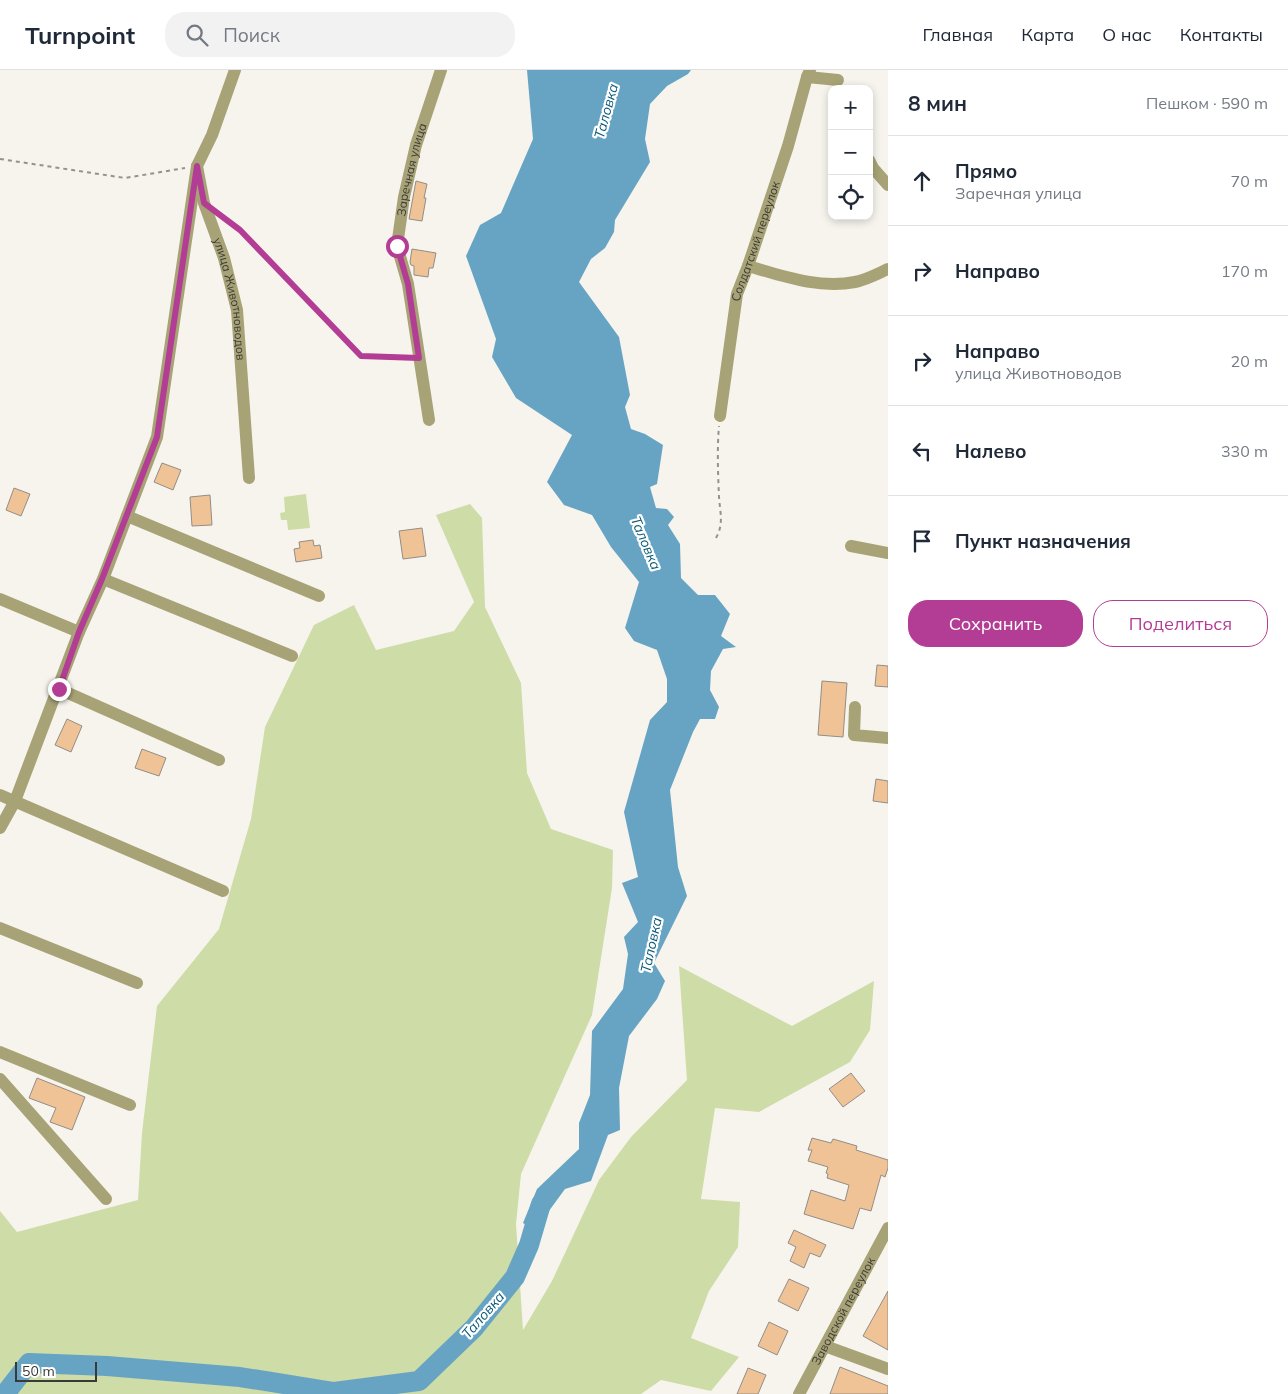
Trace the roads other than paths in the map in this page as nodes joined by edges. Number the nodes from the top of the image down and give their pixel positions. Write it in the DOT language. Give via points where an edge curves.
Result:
graph roads {
  1 [pos="235,70"];
  2 [pos="441,70"];
  3 [pos="808,74"];
  4 [pos="839,80"];
  5 [pos="197,166"];
  6 [pos="873,168"];
  7 [pos="888,185"];
  8 [pos="748,266"];
  9 [pos="888,269"];
  10 [pos="720,416"];
  11 [pos="429,420"];
  12 [pos="249,478"];
  13 [pos="126,516"];
  14 [pos="851,546"];
  15 [pos="888,553"];
  16 [pos="102,579"];
  17 [pos="319,596"];
  18 [pos="0,599"];
  19 [pos="79,632"];
  20 [pos="292,656"];
  21 [pos="59,689"];
  22 [pos="855,707"];
  23 [pos="888,738"];
  24 [pos="219,760"];
  25 [pos="0,795"];
  26 [pos="15,801"];
  27 [pos="0,828"];
  28 [pos="223,891"];
  29 [pos="0,928"];
  30 [pos="137,983"];
  31 [pos="0,1052"];
  32 [pos="0,1080"];
  33 [pos="130,1106"];
  34 [pos="106,1199"];
  35 [pos="888,1228"];
  36 [pos="824,1346"];
  37 [pos="888,1369"];
  38 [pos="798,1394"];
  1 -- 5 [label="street" via="212,135"];
  2 -- 11 [label="street, Заречная улица" via="416,145 397,246 408,284"];
  3 -- 4 [label="street"];
  3 -- 8 [label="street, Солдатский переулок"];
  5 -- 12 [label="street, улица Животноводов" via="204,203 224,258 237,310"];
  5 -- 13 [label="street" via="157,437"];
  6 -- 7 [label="street"];
  8 -- 9 [label="street" via="799,281 835,284 857,282"];
  8 -- 10 [label="street, Солдатский переулок" via="737,294"];
  13 -- 16 [label="street"];
  13 -- 17 [label="street"];
  14 -- 15 [label="street"];
  16 -- 19 [label="street"];
  16 -- 20 [label="street"];
  18 -- 19 [label="street"];
  19 -- 21 [label="street"];
  21 -- 24 [label="street"];
  21 -- 26 [label="street"];
  22 -- 23 [label="street" via="854,735"];
  25 -- 26 [label="street"];
  26 -- 27 [label="street"];
  26 -- 28 [label="street"];
  29 -- 30 [label="street"];
  31 -- 33 [label="street"];
  32 -- 34 [label="street"];
  35 -- 36 [label="street, Заводской переулок"];
  36 -- 37 [label="street"];
  36 -- 38 [label="street, Заводской переулок"];
}
